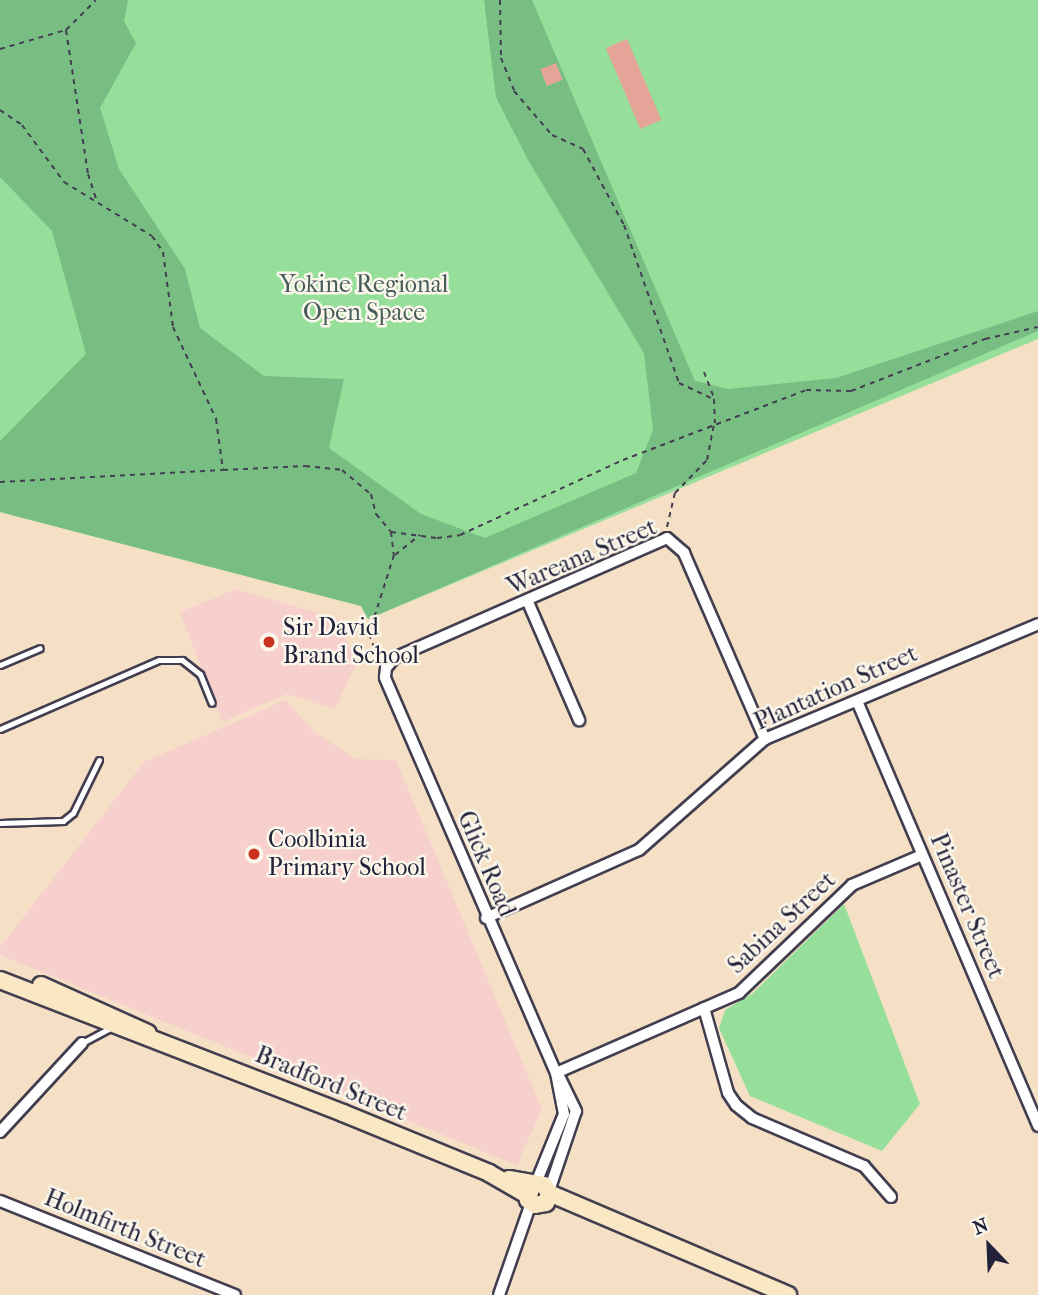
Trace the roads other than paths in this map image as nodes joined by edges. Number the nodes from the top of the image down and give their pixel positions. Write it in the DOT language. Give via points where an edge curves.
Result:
graph roads {
  1 [pos="528,602"];
  2 [pos="1038,624"];
  3 [pos="40,648"];
  4 [pos="0,666"];
  5 [pos="386,668"];
  6 [pos="857,701"];
  7 [pos="212,703"];
  8 [pos="579,720"];
  9 [pos="0,729"];
  10 [pos="765,739"];
  11 [pos="99,760"];
  12 [pos="0,823"];
  13 [pos="922,855"];
  14 [pos="486,918"];
  15 [pos="0,969"];
  16 [pos="0,980"];
  17 [pos="704,1008"];
  18 [pos="112,1027"];
  19 [pos="156,1038"];
  20 [pos="82,1043"];
  21 [pos="556,1073"];
  22 [pos="1038,1126"];
  23 [pos="0,1132"];
  24 [pos="539,1195"];
  25 [pos="891,1197"];
  26 [pos="0,1201"];
  27 [pos="235,1295"];
  28 [pos="499,1295"];
  29 [pos="788,1295"];
  1 -- 5 [label="street, Wareana Street" via="394,658"];
  1 -- 8 [label="street"];
  1 -- 10 [label="street, Wareana Street" via="667,538 684,553"];
  2 -- 6 [label="street, Plantation Street"];
  3 -- 4 [label="lane"];
  5 -- 14 [label="street, Glick Road" via="385,677"];
  6 -- 10 [label="street, Plantation Street"];
  6 -- 13 [label="street, Pinaster Street"];
  7 -- 9 [label="lane" via="201,674 182,660 159,660"];
  10 -- 14 [label="street, Plantation Street" via="639,850"];
  11 -- 12 [label="lane" via="74,813 63,821"];
  13 -- 17 [label="street, Sabina Street" via="852,885 751,984"];
  13 -- 22 [label="street, Pinaster Street"];
  14 -- 21 [label="street, Glick Road"];
  15 -- 19 [label="street, Bradford Street" via="133,1022"];
  16 -- 18 [label="street, Bradford Street"];
  17 -- 21 [label="street, Sabina Street"];
  17 -- 25 [label="street" via="728,1093 737,1105 752,1118 864,1166"];
  18 -- 19 [label="street, Bradford Street"];
  18 -- 20 [label="lane"];
  19 -- 24 [label="street, Bradford Street"];
  20 -- 23 [label="street"];
  21 -- 24 [label="street, Glick Road" via="565,1115"];
  24 -- 28 [label="street, Glick Road"];
  24 -- 29 [label="street, Bradford Street"];
  26 -- 27 [label="street, Holmfirth Street"];
}
